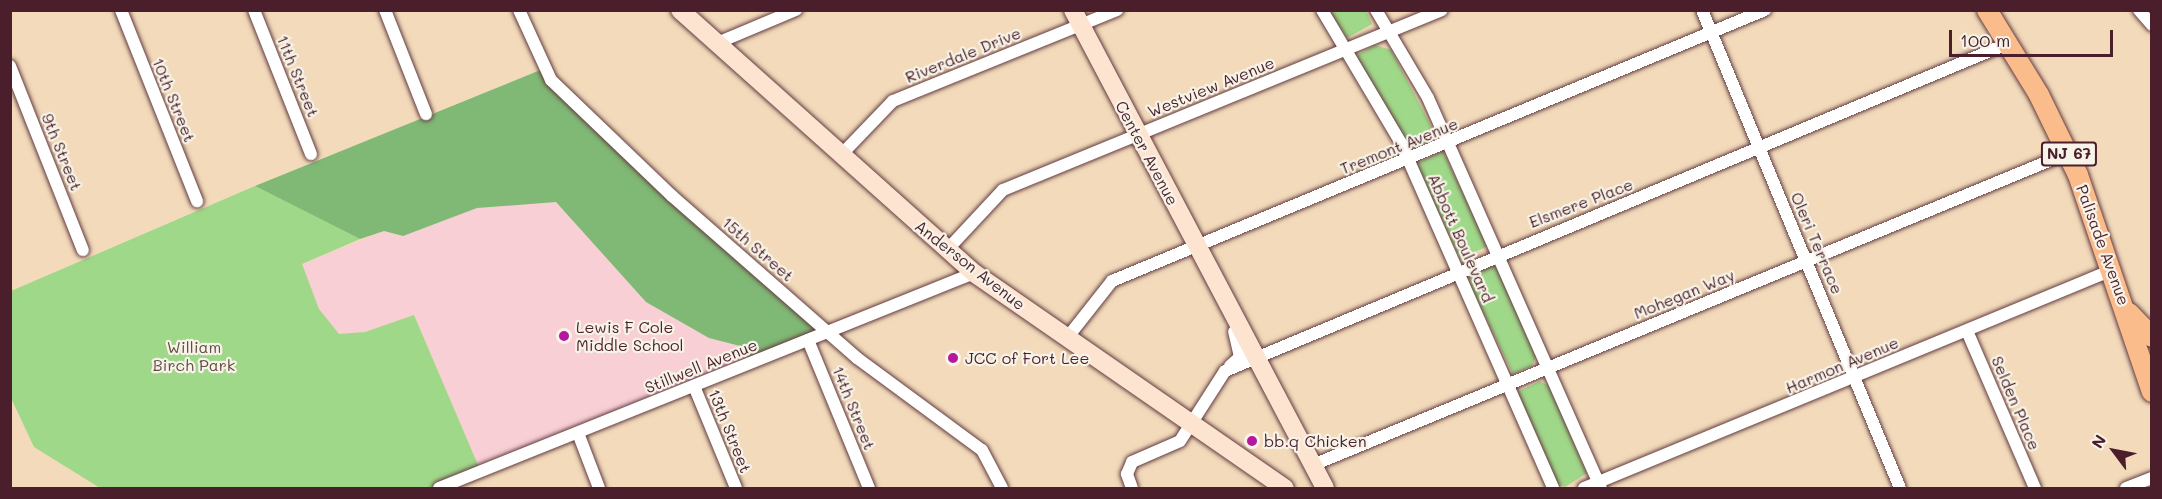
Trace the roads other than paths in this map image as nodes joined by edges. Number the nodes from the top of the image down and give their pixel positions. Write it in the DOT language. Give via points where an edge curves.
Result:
graph roads {
  1 [pos="121,10"];
  2 [pos="254,10"];
  3 [pos="386,10"];
  4 [pos="519,10"];
  5 [pos="680,10"];
  6 [pos="796,10"];
  7 [pos="1117,10"];
  8 [pos="1322,10"];
  9 [pos="1376,10"];
  10 [pos="1441,10"];
  11 [pos="1702,10"];
  12 [pos="1765,10"];
  13 [pos="1987,10"];
  14 [pos="2139,10"];
  15 [pos="1076,18"];
  16 [pos="2151,25"];
  17 [pos="1390,32"];
  18 [pos="1712,33"];
  19 [pos="2009,43"];
  20 [pos="715,44"];
  21 [pos="1346,50"];
  22 [pos="10,66"];
  23 [pos="426,114"];
  24 [pos="1137,134"];
  25 [pos="1449,143"];
  26 [pos="1760,150"];
  27 [pos="2068,153"];
  28 [pos="311,154"];
  29 [pos="840,156"];
  30 [pos="1408,160"];
  31 [pos="197,201"];
  32 [pos="1195,245"];
  33 [pos="83,250"];
  34 [pos="947,250"];
  35 [pos="1497,253"];
  36 [pos="1807,262"];
  37 [pos="1458,270"];
  38 [pos="2112,270"];
  39 [pos="975,273"];
  40 [pos="1221,296"];
  41 [pos="2126,309"];
  42 [pos="1967,331"];
  43 [pos="828,332"];
  44 [pos="2151,337"];
  45 [pos="1067,338"];
  46 [pos="808,340"];
  47 [pos="1258,357"];
  48 [pos="1549,368"];
  49 [pos="1225,371"];
  50 [pos="1855,377"];
  51 [pos="1508,385"];
  52 [pos="694,386"];
  53 [pos="2151,392"];
  54 [pos="1191,425"];
  55 [pos="578,433"];
  56 [pos="1313,465"];
  57 [pos="2151,478"];
  58 [pos="1267,482"];
  59 [pos="464,484"];
  60 [pos="1600,486"];
  61 [pos="439,489"];
  62 [pos="599,489"];
  63 [pos="736,489"];
  64 [pos="869,489"];
  65 [pos="1002,489"];
  66 [pos="1132,489"];
  67 [pos="1285,489"];
  68 [pos="1325,489"];
  69 [pos="1553,489"];
  70 [pos="1584,489"];
  71 [pos="1900,489"];
  72 [pos="2035,489"];
  73 [pos="2126,489"];
  1 -- 31 [label="street, 10th Street"];
  2 -- 28 [label="street, 11th Street"];
  3 -- 23 [label="street"];
  4 -- 43 [label="street, 15th Street" via="551,80 672,196"];
  5 -- 20 [label="main road, Anderson Avenue"];
  6 -- 20 [label="street"];
  7 -- 15 [label="street, Riverdale Drive"];
  8 -- 21 [label="street, Abbott Boulevard"];
  9 -- 17 [label="street, Abbott Boulevard"];
  10 -- 17 [label="street, Westview Avenue"];
  11 -- 18 [label="street, Oleri Terrace"];
  12 -- 18 [label="street, Tremont Avenue"];
  13 -- 19 [label="main road, Palisade Avenue / NJ 67"];
  14 -- 16 [label="street"];
  15 -- 24 [label="main road, Center Avenue"];
  15 -- 29 [label="street, Riverdale Drive" via="893,101"];
  17 -- 21 [label="street, Westview Avenue"];
  17 -- 25 [label="street, Abbott Boulevard"];
  18 -- 25 [label="street, Tremont Avenue"];
  18 -- 26 [label="street, Oleri Terrace"];
  19 -- 26 [label="street, Elsmere Place"];
  19 -- 27 [label="main road, Palisade Avenue / NJ 67"];
  20 -- 29 [label="main road, Anderson Avenue"];
  21 -- 24 [label="street, Westview Avenue"];
  21 -- 30 [label="street, Abbott Boulevard"];
  22 -- 33 [label="street, 9th Street"];
  24 -- 32 [label="main road, Center Avenue"];
  24 -- 34 [label="street, Westview Avenue" via="1003,190"];
  25 -- 30 [label="street, Tremont Avenue"];
  25 -- 35 [label="street, Abbott Boulevard"];
  26 -- 35 [label="street, Elsmere Place"];
  26 -- 36 [label="street, Oleri Terrace"];
  27 -- 36 [label="street, Mohegan Way"];
  27 -- 38 [label="main road, Palisade Avenue / NJ 67"];
  29 -- 34 [label="main road, Anderson Avenue"];
  30 -- 32 [label="street, Tremont Avenue"];
  30 -- 37 [label="street, Abbott Boulevard"];
  32 -- 40 [label="main road, Center Avenue"];
  32 -- 45 [label="street, Tremont Avenue" via="1112,281"];
  34 -- 39 [label="main road, Anderson Avenue"];
  35 -- 37 [label="street, Elsmere Place"];
  35 -- 48 [label="street, Abbott Boulevard"];
  36 -- 48 [label="street, Mohegan Way"];
  36 -- 50 [label="street, Oleri Terrace"];
  37 -- 47 [label="street, Elsmere Place"];
  37 -- 51 [label="street, Abbott Boulevard"];
  38 -- 41 [label="main road, Palisade Avenue / NJ 67"];
  38 -- 42 [label="street, Harmon Avenue"];
  39 -- 43 [label="street, Stillwell Avenue"];
  39 -- 45 [label="main road, Anderson Avenue"];
  40 -- 47 [label="main road, Center Avenue"];
  40 -- 49 [label="street, Center Avenue" via="1241,348"];
  41 -- 44 [label="main road"];
  41 -- 53 [label="main road, Palisade Avenue / NJ 67"];
  42 -- 50 [label="street, Harmon Avenue"];
  42 -- 72 [label="street, Selden Place"];
  43 -- 46 [label="street, Stillwell Avenue"];
  43 -- 65 [label="street, 15th Street" via="981,450"];
  45 -- 54 [label="main road, Anderson Avenue"];
  46 -- 52 [label="street, Stillwell Avenue"];
  46 -- 64 [label="street, 14th Street"];
  47 -- 49 [label="street, Elsmere Place"];
  47 -- 56 [label="main road, Center Avenue"];
  48 -- 51 [label="street, Mohegan Way"];
  48 -- 60 [label="street, Abbott Boulevard"];
  49 -- 54 [label="street"];
  50 -- 60 [label="street, Harmon Avenue"];
  50 -- 71 [label="street, Oleri Terrace"];
  51 -- 56 [label="street, Mohegan Way"];
  51 -- 69 [label="street, Abbott Boulevard"];
  52 -- 55 [label="street, Stillwell Avenue"];
  52 -- 63 [label="street, 13th Street"];
  54 -- 58 [label="main road, Anderson Avenue"];
  54 -- 66 [label="street" via="1180,441 1132,462 1126,474"];
  55 -- 59 [label="street, Stillwell Avenue"];
  55 -- 62 [label="street"];
  56 -- 68 [label="main road, Center Avenue"];
  57 -- 73 [label="street"];
  58 -- 67 [label="main road, Anderson Avenue"];
  59 -- 61 [label="street, Stillwell Avenue"];
  60 -- 70 [label="street, Harmon Avenue"];
}
